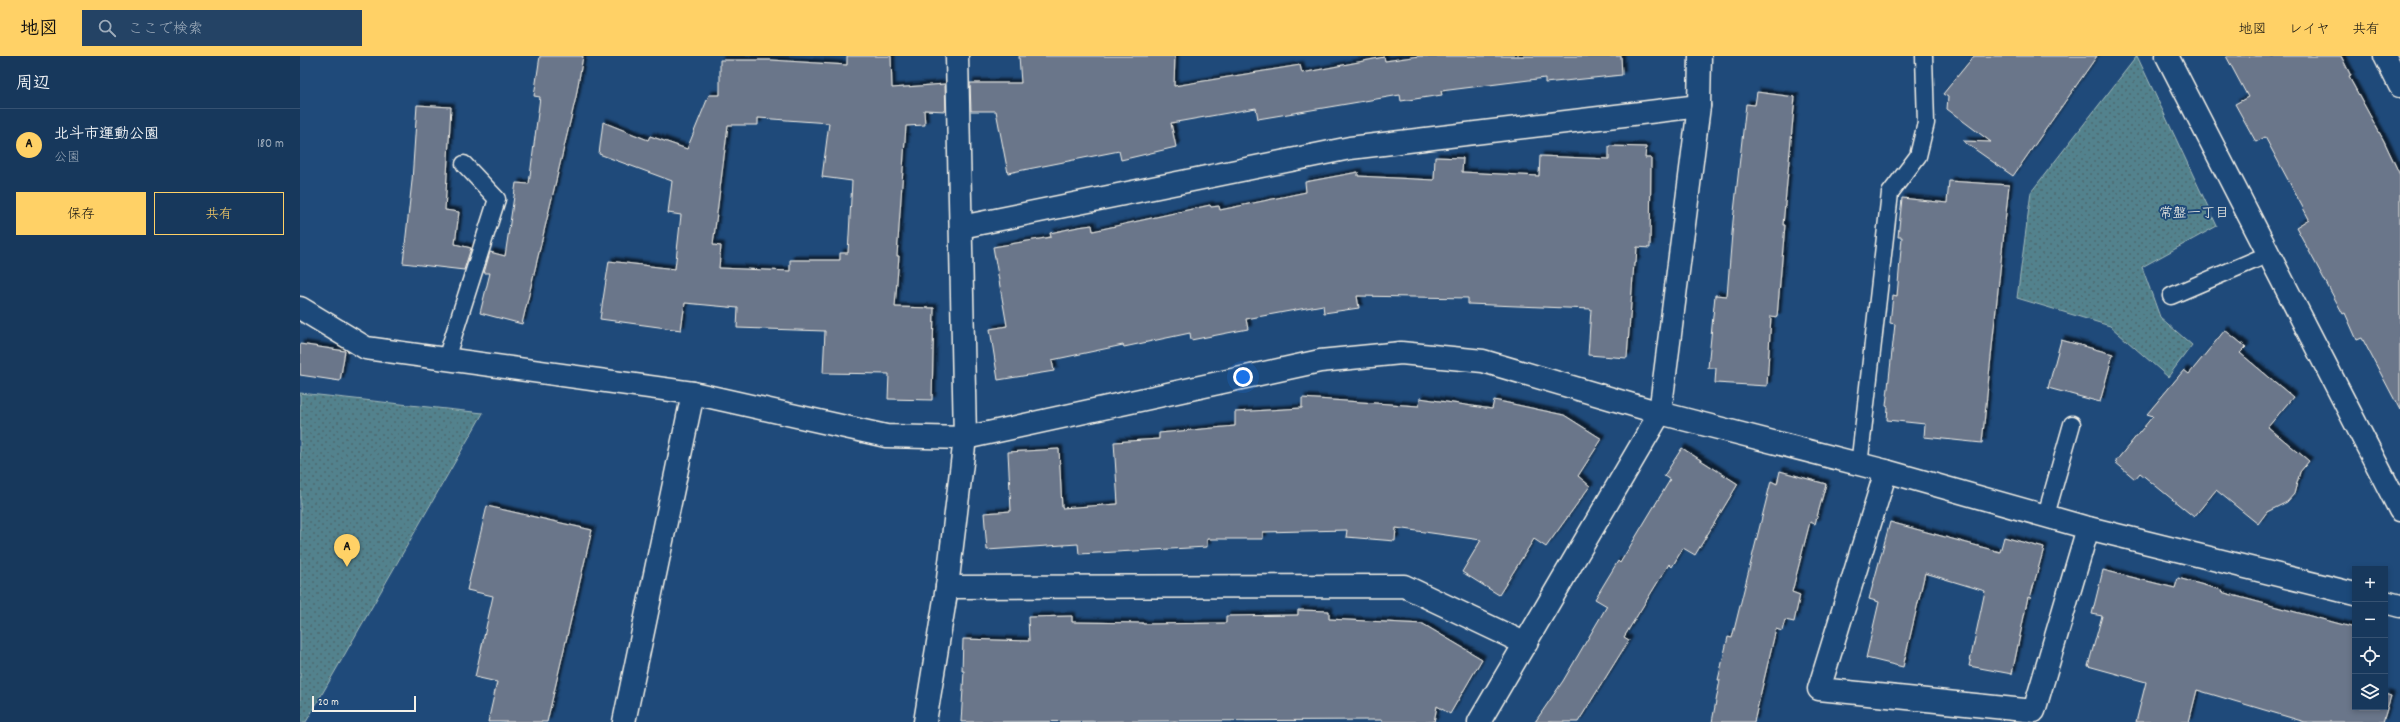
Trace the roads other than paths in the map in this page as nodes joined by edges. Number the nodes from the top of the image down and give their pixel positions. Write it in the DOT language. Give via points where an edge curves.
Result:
graph roads {
  1 [pos="957,56"];
  2 [pos="1700,56"];
  3 [pos="1924,56"];
  4 [pos="2168,56"];
  5 [pos="2385,56"];
  6 [pos="2400,86"];
  7 [pos="1699,106"];
  8 [pos="464,164"];
  9 [pos="961,227"];
  10 [pos="2269,254"];
  11 [pos="2171,296"];
  12 [pos="300,308"];
  13 [pos="446,359"];
  14 [pos="693,393"];
  15 [pos="1660,413"];
  16 [pos="2072,424"];
  17 [pos="965,438"];
  18 [pos="1859,466"];
  19 [pos="1886,471"];
  20 [pos="2400,510"];
  21 [pos="2046,515"];
  22 [pos="2088,528"];
  23 [pos="948,587"];
  24 [pos="2352,593"];
  25 [pos="2388,603"];
  26 [pos="2400,606"];
  27 [pos="1526,644"];
  28 [pos="624,722"];
  29 [pos="926,722"];
  30 [pos="1479,722"];
  1 -- 9 [label="street"];
  2 -- 7 [label="street"];
  3 -- 18 [label="lane" via="1926,123 1918,156 1890,193"];
  4 -- 10 [label="street"];
  5 -- 6 [label="street"];
  7 -- 9 [label="street" via="1350,148"];
  7 -- 15 [label="street"];
  8 -- 13 [label="lane" via="497,198"];
  9 -- 17 [label="street"];
  10 -- 11 [label="lane"];
  10 -- 20 [label="street"];
  12 -- 13 [label="street" via="366,348"];
  13 -- 14 [label="street"];
  14 -- 17 [label="street" via="886,436"];
  14 -- 28 [label="street"];
  15 -- 17 [label="street" via="1483,360 1401,353 1320,361"];
  15 -- 18 [label="street"];
  15 -- 27 [label="street"];
  16 -- 21 [label="lane"];
  17 -- 23 [label="street"];
  18 -- 19 [label="street"];
  19 -- 21 [label="street"];
  19 -- 22 [label="street" via="1819,689 2034,711"];
  21 -- 22 [label="street"];
  22 -- 24 [label="street"];
  23 -- 27 [label="street" via="1404,586"];
  23 -- 29 [label="street"];
  25 -- 26 [label="street"];
  27 -- 30 [label="street"];
}
